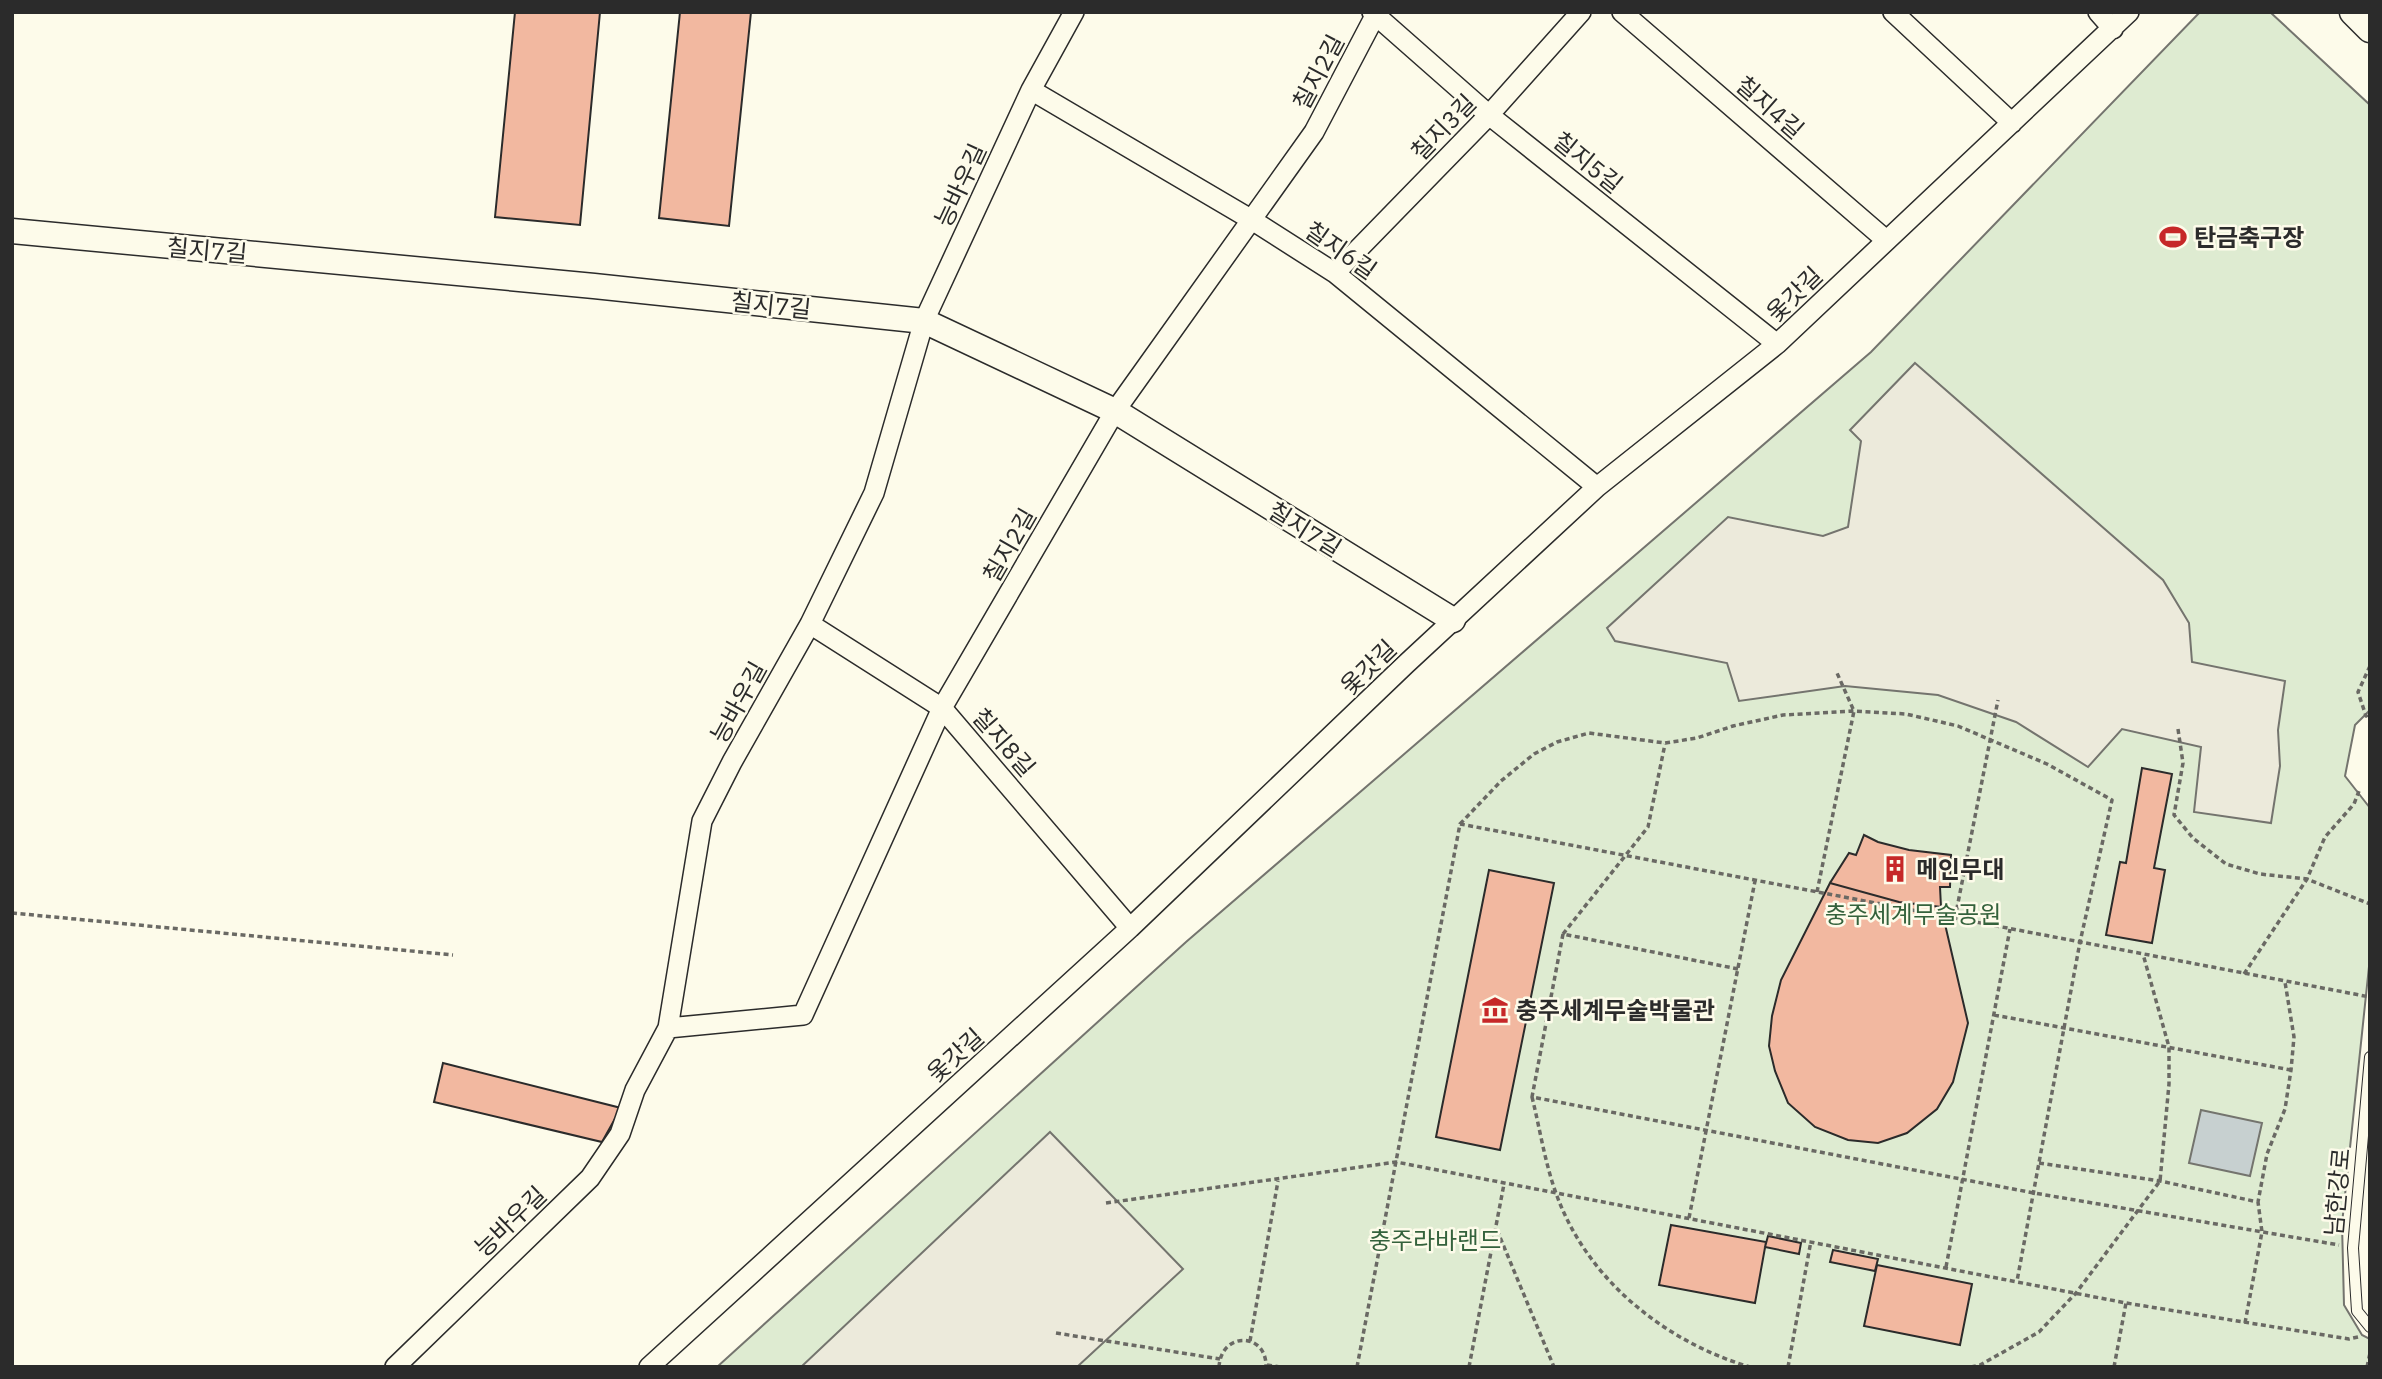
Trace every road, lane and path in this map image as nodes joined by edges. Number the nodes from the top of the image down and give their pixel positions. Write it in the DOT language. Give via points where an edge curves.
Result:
graph roads {
  1 [pos="1074,12"];
  2 [pos="1581,12"];
  3 [pos="1622,12"];
  4 [pos="1893,12"];
  5 [pos="2098,12"];
  6 [pos="2129,12"];
  7 [pos="2353,12"];
  8 [pos="1375,13"];
  9 [pos="2113,29"];
  10 [pos="2370,29"];
  11 [pos="1031,90"];
  12 [pos="1489,115"];
  13 [pos="2012,123"];
  14 [pos="1252,220"];
  15 [pos="12,231"];
  16 [pos="1886,240"];
  17 [pos="1335,273"];
  18 [pos="924,321"];
  19 [pos="1777,344"];
  20 [pos="1115,411"];
  21 [pos="1597,487"];
  22 [pos="1454,620"];
  23 [pos="810,624"];
  24 [pos="2370,666"];
  25 [pos="1837,673"];
  26 [pos="1998,700"];
  27 [pos="942,708"];
  28 [pos="1854,711"];
  29 [pos="2370,713"];
  30 [pos="2178,729"];
  31 [pos="1990,738"];
  32 [pos="1665,743"];
  33 [pos="2359,791"];
  34 [pos="1461,824"];
  35 [pos="1625,856"];
  36 [pos="2307,879"];
  37 [pos="1755,881"];
  38 [pos="1817,892"];
  39 [pos="2370,904"];
  40 [pos="12,913"];
  41 [pos="1955,918"];
  42 [pos="1130,928"];
  43 [pos="2010,929"];
  44 [pos="1563,934"];
  45 [pos="2081,942"];
  46 [pos="2143,954"];
  47 [pos="453,955"];
  48 [pos="1738,969"];
  49 [pos="2244,975"];
  50 [pos="2285,982"];
  51 [pos="2370,997"];
  52 [pos="1994,1015"];
  53 [pos="2064,1027"];
  54 [pos="668,1028"];
  55 [pos="2169,1047"];
  56 [pos="2370,1057"];
  57 [pos="2291,1070"];
  58 [pos="1532,1097"];
  59 [pos="1707,1132"];
  60 [pos="1396,1162"];
  61 [pos="2039,1163"];
  62 [pos="1963,1179"];
  63 [pos="1278,1180"];
  64 [pos="2160,1181"];
  65 [pos="1504,1184"];
  66 [pos="2034,1193"];
  67 [pos="1556,1194"];
  68 [pos="2258,1202"];
  69 [pos="1106,1203"];
  70 [pos="2136,1210"];
  71 [pos="1689,1218"];
  72 [pos="1496,1227"];
  73 [pos="2262,1232"];
  74 [pos="1811,1241"];
  75 [pos="2353,1248"];
  76 [pos="1946,1267"];
  77 [pos="2017,1281"];
  78 [pos="2076,1293"];
  79 [pos="2126,1303"];
  80 [pos="2245,1322"];
  81 [pos="2370,1327"];
  82 [pos="1056,1333"];
  83 [pos="2359,1337"];
  84 [pos="1250,1341"];
  85 [pos="2370,1353"];
  86 [pos="1220,1359"];
  87 [pos="1266,1366"];
  88 [pos="395,1367"];
  89 [pos="649,1367"];
  90 [pos="1220,1367"];
  91 [pos="1281,1367"];
  92 [pos="1357,1367"];
  93 [pos="1469,1367"];
  94 [pos="1554,1367"];
  95 [pos="1750,1367"];
  96 [pos="1788,1367"];
  97 [pos="1971,1367"];
  98 [pos="2114,1367"];
  99 [pos="2367,1367"];
  1 -- 11 [label="street, 능바우길"];
  2 -- 12 [label="street, 칠지3길"];
  3 -- 16 [label="street, 칠지4길"];
  4 -- 13 [label="street"];
  5 -- 9 [label="street"];
  6 -- 9 [label="street, 옻갓길"];
  7 -- 10 [label="main road"];
  8 -- 12 [label="street, 칠지5길"];
  8 -- 14 [label="street, 칠지2길" via="1314,132"];
  9 -- 13 [label="street, 옻갓길"];
  11 -- 14 [label="street, 칠지6길"];
  11 -- 18 [label="street, 능바우길"];
  12 -- 17 [label="street, 칠지3길"];
  12 -- 19 [label="street, 칠지5길"];
  13 -- 16 [label="street, 옻갓길"];
  14 -- 17 [label="street, 칠지6길"];
  14 -- 20 [label="street, 칠지2길"];
  15 -- 18 [label="street, 칠지7길"];
  16 -- 19 [label="street, 옻갓길"];
  17 -- 21 [label="street, 칠지6길"];
  18 -- 20 [label="street, 칠지7길"];
  18 -- 23 [label="street, 능바우길" via="874,493"];
  19 -- 21 [label="street, 옻갓길"];
  20 -- 22 [label="street, 칠지7길"];
  20 -- 27 [label="street, 칠지2길"];
  21 -- 22 [label="street, 옻갓길"];
  22 -- 42 [label="street, 옻갓길"];
  23 -- 27 [label="street, 칠지8길"];
  23 -- 54 [label="street, 능바우길" via="702,821"];
  24 -- 29 [label="path" via="2358,692 2366,716"];
  25 -- 28 [label="path"];
  26 -- 31 [label="path"];
  27 -- 42 [label="street, 칠지8길"];
  27 -- 54 [label="street, 칠지2길" via="803,1015"];
  28 -- 31 [label="path" via="1906,714"];
  28 -- 32 [label="path" via="1783,715"];
  28 -- 38 [label="path"];
  30 -- 36 [label="path" via="2183,763 2174,815 2193,838 2226,863 2260,874"];
  31 -- 41 [label="path"];
  31 -- 45 [label="path" via="2112,800"];
  32 -- 34 [label="path" via="1589,733 1557,742 1501,781"];
  32 -- 35 [label="path" via="1648,827"];
  33 -- 36 [label="path" via="2354,804 2325,837"];
  34 -- 35 [label="path"];
  34 -- 60 [label="path"];
  35 -- 37 [label="path"];
  35 -- 44 [label="path"];
  36 -- 39 [label="path"];
  36 -- 49 [label="path"];
  37 -- 38 [label="path"];
  37 -- 48 [label="path"];
  38 -- 41 [label="path"];
  40 -- 47 [label="path"];
  41 -- 43 [label="path"];
  42 -- 89 [label="street, 옻갓길"];
  43 -- 45 [label="path"];
  43 -- 52 [label="path"];
  44 -- 48 [label="path"];
  44 -- 58 [label="path"];
  45 -- 46 [label="path"];
  45 -- 53 [label="path"];
  46 -- 49 [label="path"];
  46 -- 55 [label="path"];
  48 -- 59 [label="path"];
  49 -- 50 [label="path"];
  50 -- 51 [label="path"];
  50 -- 57 [label="path" via="2294,1037"];
  52 -- 53 [label="path"];
  52 -- 62 [label="path"];
  53 -- 55 [label="path"];
  53 -- 61 [label="path"];
  54 -- 88 [label="street, 능바우길" via="635,1090 620,1134 590,1178"];
  55 -- 57 [label="path"];
  55 -- 64 [label="path"];
  56 -- 75 [label="lane, 남한강로"];
  57 -- 68 [label="path" via="2286,1110 2267,1154"];
  58 -- 59 [label="path"];
  58 -- 67 [label="path"];
  59 -- 62 [label="path"];
  59 -- 71 [label="path"];
  60 -- 63 [label="path"];
  60 -- 65 [label="path"];
  60 -- 92 [label="path"];
  61 -- 64 [label="path"];
  61 -- 66 [label="path"];
  62 -- 66 [label="path"];
  62 -- 76 [label="path"];
  63 -- 69 [label="path"];
  63 -- 84 [label="path"];
  64 -- 68 [label="path"];
  64 -- 70 [label="path"];
  65 -- 67 [label="path"];
  65 -- 72 [label="path"];
  66 -- 70 [label="path"];
  66 -- 77 [label="path"];
  67 -- 71 [label="path"];
  67 -- 95 [label="path" via="1573,1234 1610,1283 1664,1329"];
  68 -- 73 [label="path"];
  70 -- 73 [label="path"];
  70 -- 78 [label="path"];
  71 -- 74 [label="path"];
  72 -- 93 [label="path"];
  72 -- 94 [label="path"];
  73 -- 75 [label="path"];
  73 -- 80 [label="path"];
  74 -- 76 [label="path"];
  74 -- 96 [label="path"];
  75 -- 81 [label="lane, 남한강로" via="2357,1311"];
  76 -- 77 [label="path"];
  77 -- 78 [label="path"];
  78 -- 79 [label="path"];
  78 -- 97 [label="path" via="2039,1332"];
  79 -- 80 [label="path"];
  79 -- 98 [label="path"];
  80 -- 83 [label="path"];
  82 -- 86 [label="path"];
  84 -- 86 [label="path" via="1228,1346"];
  84 -- 87 [label="path" via="1262,1350"];
  85 -- 99 [label="path"];
  86 -- 90 [label="path"];
  87 -- 91 [label="path"];
}
